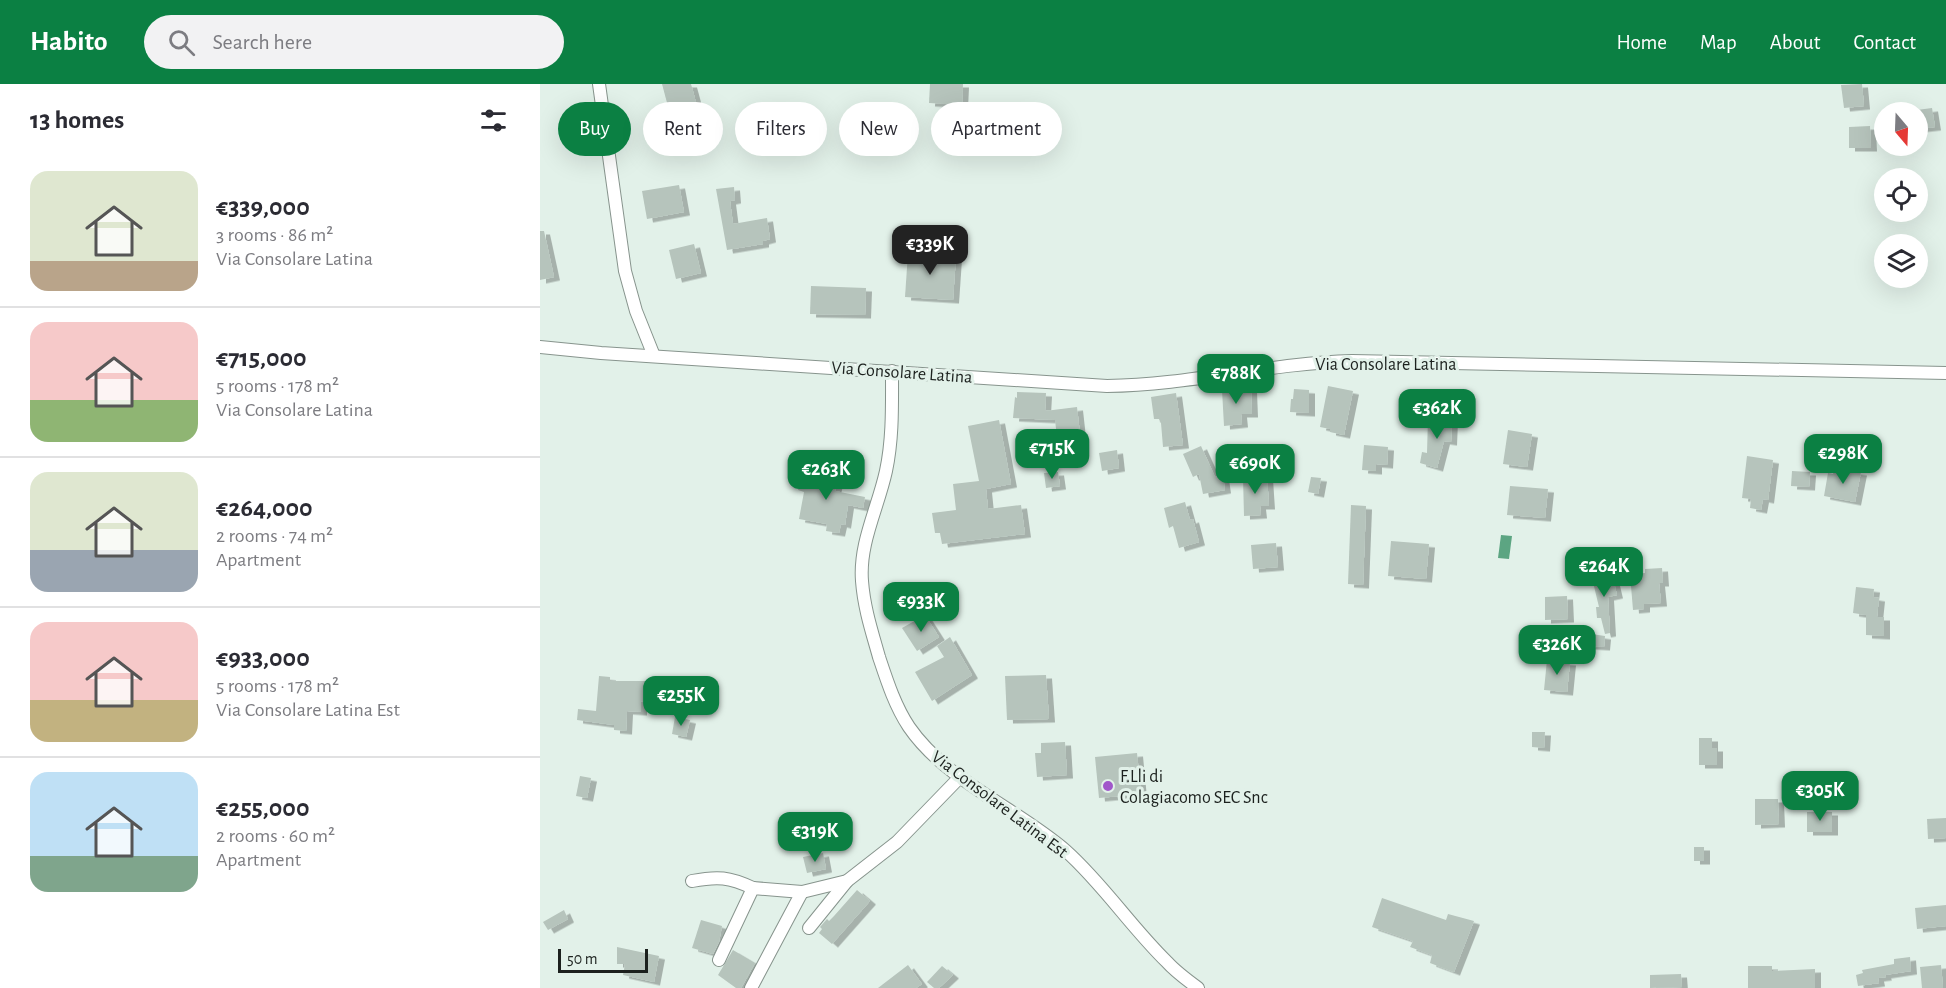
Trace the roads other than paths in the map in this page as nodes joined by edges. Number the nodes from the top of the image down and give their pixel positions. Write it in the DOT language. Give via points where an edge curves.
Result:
graph roads {
  1 [pos="598,84"];
  2 [pos="540,347"];
  3 [pos="654,356"];
  4 [pos="892,371"];
  5 [pos="1946,373"];
  6 [pos="961,776"];
  7 [pos="692,881"];
  8 [pos="847,881"];
  9 [pos="753,888"];
  10 [pos="802,892"];
  11 [pos="808,928"];
  12 [pos="719,960"];
  13 [pos="751,988"];
  14 [pos="1198,988"];
  1 -- 3 [label="street" via="625,271"];
  2 -- 3 [label="street, Via Consolare Latina"];
  3 -- 4 [label="street, Via Consolare Latina"];
  4 -- 5 [label="street, Via Consolare Latina" via="1107,386 1352,361"];
  4 -- 6 [label="street, Via Consolare Latina Est" via="889,453 864,552 864,598 884,671 906,722 932,753"];
  6 -- 8 [label="street" via="897,842"];
  6 -- 14 [label="street, Via Consolare Latina Est" via="1065,850 1165,961"];
  7 -- 9 [label="street" via="725,878"];
  8 -- 10 [label="street"];
  8 -- 11 [label="street"];
  9 -- 10 [label="street"];
  9 -- 12 [label="street"];
  10 -- 13 [label="street"];
}
